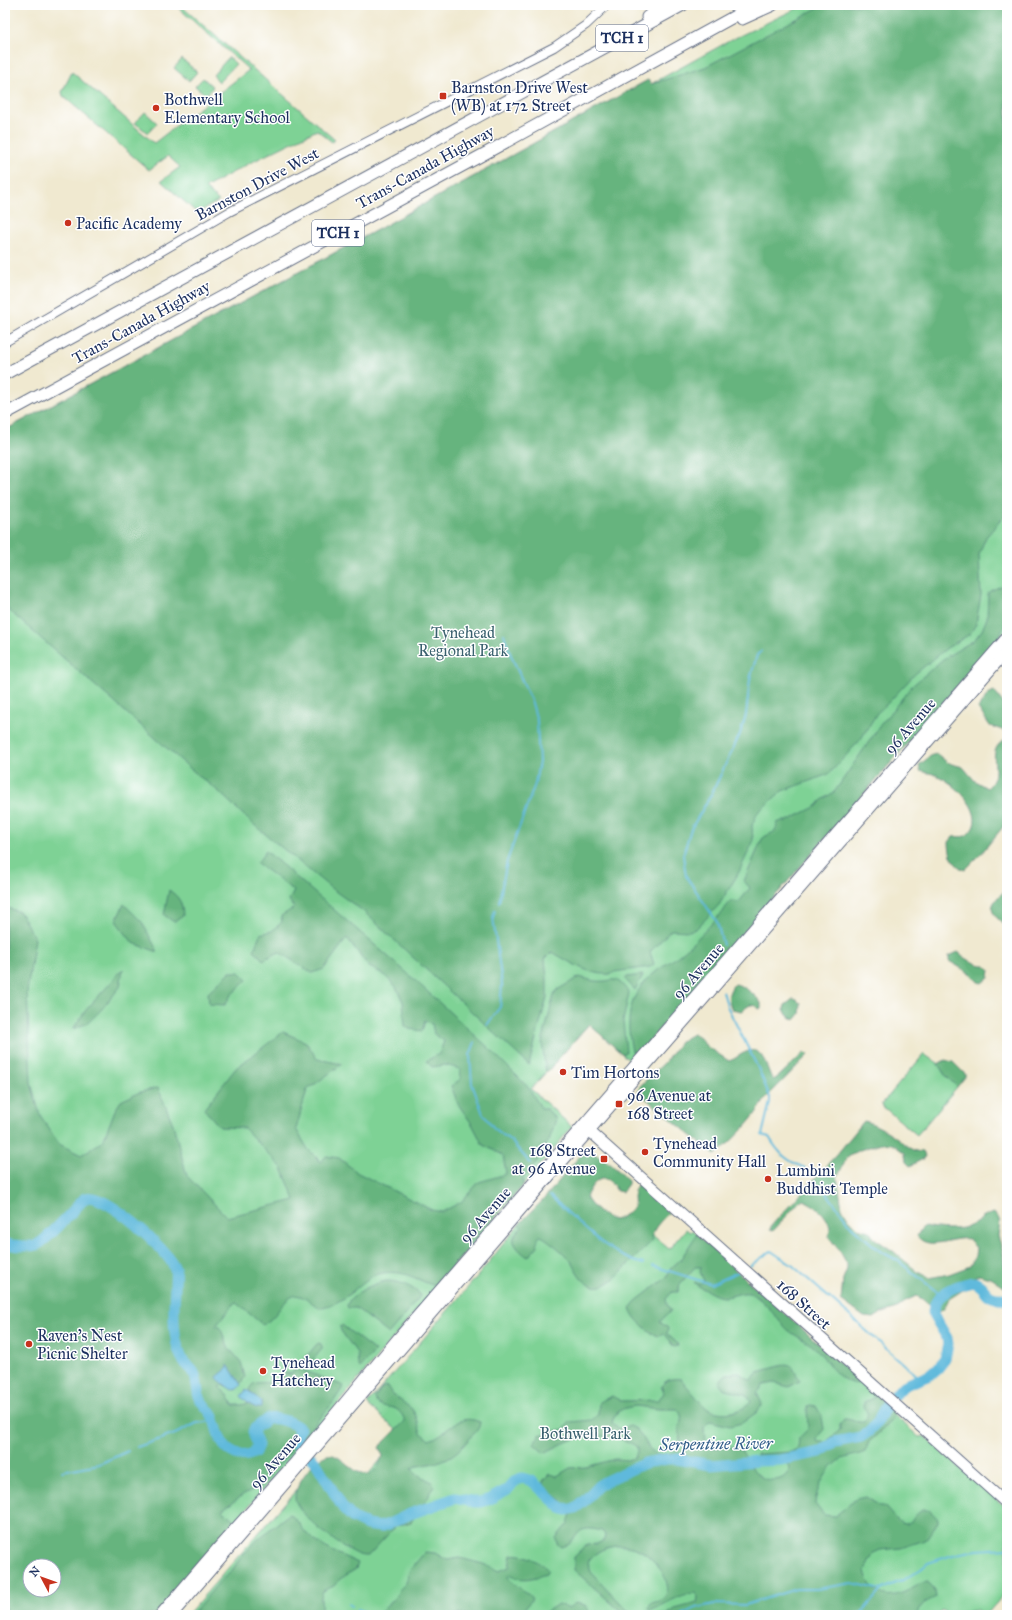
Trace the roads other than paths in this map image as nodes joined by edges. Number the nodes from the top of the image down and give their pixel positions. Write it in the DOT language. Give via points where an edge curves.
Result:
graph roads {
  1 [pos="607,5"];
  2 [pos="666,5"];
  3 [pos="683,5"];
  4 [pos="755,5"];
  5 [pos="773,5"];
  6 [pos="670,51"];
  7 [pos="560,71"];
  8 [pos="5,342"];
  9 [pos="5,374"];
  10 [pos="5,414"];
  11 [pos="1007,637"];
  12 [pos="1007,651"];
  13 [pos="586,1128"];
  14 [pos="297,1465"];
  15 [pos="1007,1504"];
  16 [pos="160,1615"];
  17 [pos="172,1615"];
  1 -- 8 [label="street, Barnston Drive West" via="565,40 229,212"];
  2 -- 7 [label="highway"];
  3 -- 7 [label="highway, Trans-Canada Highway / TCH 1"];
  4 -- 6 [label="highway, Trans-Canada Highway / TCH 1"];
  5 -- 6 [label="highway"];
  6 -- 10 [label="highway, Trans-Canada Highway / TCH 1"];
  7 -- 9 [label="highway, Trans-Canada Highway / TCH 1"];
  11 -- 13 [label="main road, 96 Avenue"];
  12 -- 13 [label="main road, 96 Avenue"];
  13 -- 14 [label="main road, 96 Avenue"];
  13 -- 15 [label="main road, 168 Street"];
  14 -- 16 [label="main road, 96 Avenue" via="221,1544"];
  14 -- 17 [label="main road, 96 Avenue"];
}
